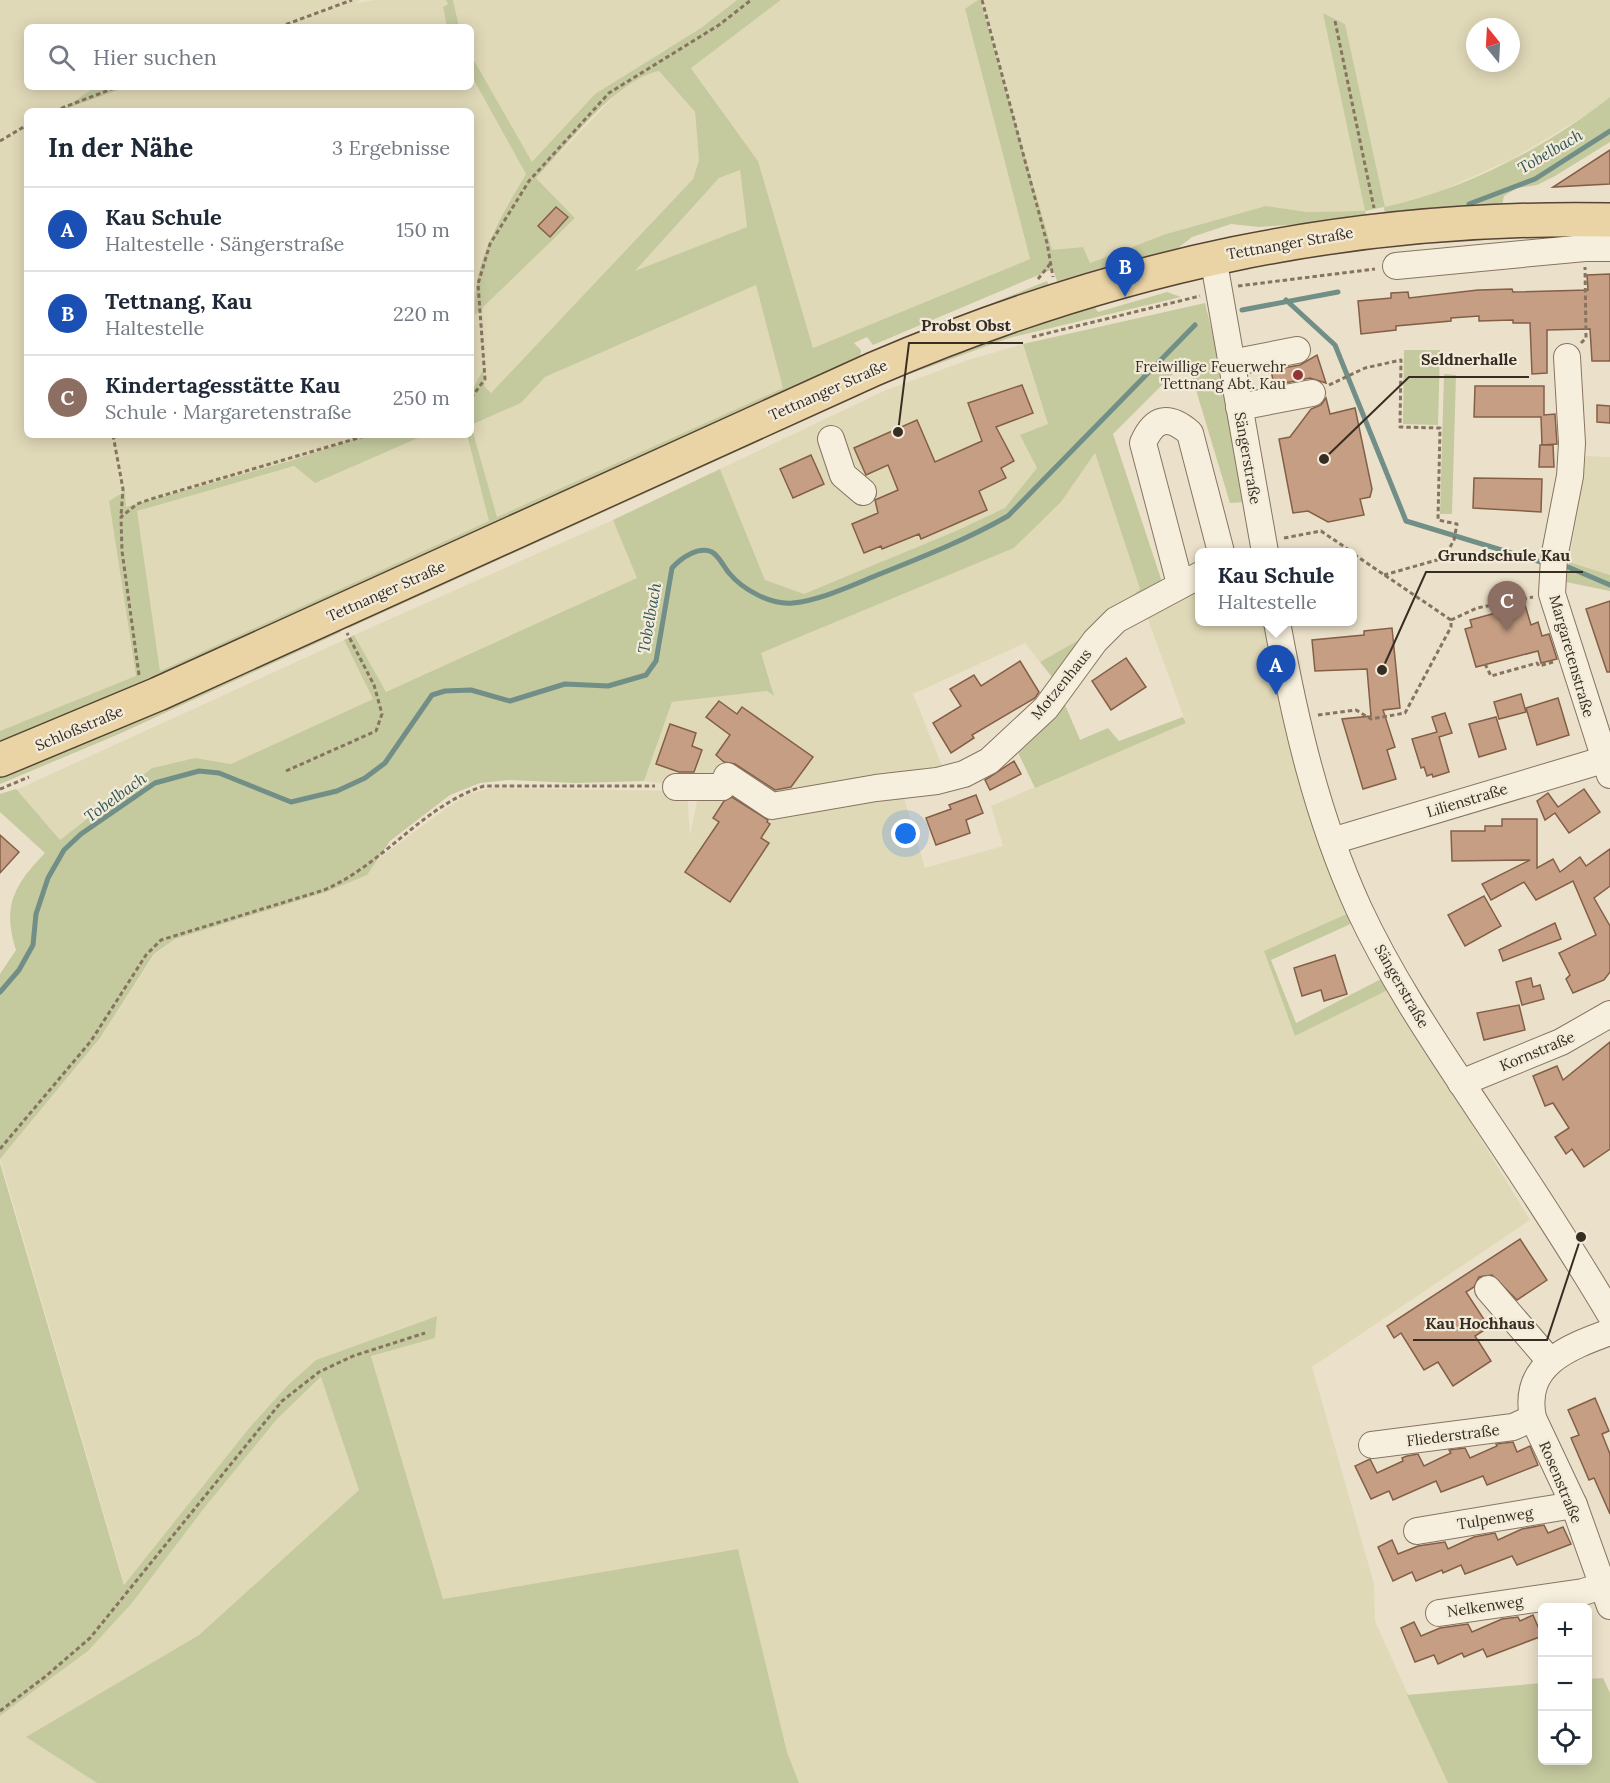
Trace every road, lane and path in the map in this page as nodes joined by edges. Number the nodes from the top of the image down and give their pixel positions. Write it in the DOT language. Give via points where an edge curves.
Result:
graph roads {
  1 [pos="352,0"];
  2 [pos="751,0"];
  3 [pos="982,0"];
  4 [pos="1335,21"];
  5 [pos="287,24"];
  6 [pos="109,90"];
  7 [pos="63,108"];
  8 [pos="24,127"];
  9 [pos="0,141"];
  10 [pos="1610,220"];
  11 [pos="1371,230"];
  12 [pos="1598,248"];
  13 [pos="1213,256"];
  14 [pos="1396,266"];
  15 [pos="1219,291"];
  16 [pos="1059,298"];
  17 [pos="1023,339"];
  18 [pos="1297,350"];
  19 [pos="1567,357"];
  20 [pos="1231,363"];
  21 [pos="1341,380"];
  22 [pos="1312,393"];
  23 [pos="474,394"];
  24 [pos="1239,406"];
  25 [pos="114,438"];
  26 [pos="358,438"];
  27 [pos="831,439"];
  28 [pos="863,492"];
  29 [pos="121,517"];
  30 [pos="1220,548"];
  31 [pos="1257,548"];
  32 [pos="1261,548"];
  33 [pos="1345,548"];
  34 [pos="1357,556"];
  35 [pos="1384,574"];
  36 [pos="1190,580"];
  37 [pos="1520,599"];
  38 [pos="1451,620"];
  39 [pos="1278,626"];
  40 [pos="347,633"];
  41 [pos="1571,657"];
  42 [pos="1485,664"];
  43 [pos="152,697"];
  44 [pos="1296,718"];
  45 [pos="0,760"];
  46 [pos="1607,767"];
  47 [pos="286,771"];
  48 [pos="676,787"];
  49 [pos="1332,841"];
  50 [pos="1610,1014"];
  51 [pos="1461,1083"];
  52 [pos="0,1149"];
  53 [pos="1488,1289"];
  54 [pos="1610,1314"];
  55 [pos="1610,1332"];
  56 [pos="425,1333"];
  57 [pos="1550,1361"];
  58 [pos="1533,1418"];
  59 [pos="1372,1445"];
  60 [pos="1574,1505"];
  61 [pos="1417,1531"];
  62 [pos="1606,1596"];
  63 [pos="1439,1613"];
  64 [pos="0,1711"];
  1 -- 5 [label="path"];
  2 -- 23 [label="path" via="609,93 529,181 499,227 483,264 478,310 484,380"];
  3 -- 16 [label="path"];
  4 -- 11 [label="path" via="1374,211"];
  6 -- 7 [label="path"];
  8 -- 9 [label="path"];
  10 -- 11 [label="main road, Tettnanger Straße" via="1474,221"];
  11 -- 13 [label="main road, Tettnanger Straße"];
  12 -- 14 [label="street"];
  12 -- 19 [label="path" via="1586,338"];
  13 -- 15 [label="street, Sängerstraße"];
  13 -- 16 [label="main road, Tettnanger Straße"];
  14 -- 15 [label="path"];
  15 -- 17 [label="path"];
  15 -- 20 [label="street, Sängerstraße"];
  16 -- 43 [label="main road, Tettnanger Straße" via="874,369"];
  18 -- 20 [label="street"];
  19 -- 41 [label="street, Margaretenstraße" via="1570,476 1554,558 1552,594"];
  20 -- 24 [label="street, Sängerstraße"];
  21 -- 35 [label="path" via="1401,360 1400,427 1440,428 1437,520 1457,524 1454,540 1444,558"];
  22 -- 24 [label="street"];
  24 -- 31 [label="street, Sängerstraße"];
  25 -- 29 [label="path" via="123,489"];
  26 -- 29 [label="path" via="151,499"];
  27 -- 28 [label="street" via="843,475"];
  29 -- 43 [label="path" via="133,638"];
  30 -- 36 [label="street" via="1190,433 1177,422 1161,421 1149,429 1143,443"];
  32 -- 33 [label="path" via="1321,531"];
  34 -- 35 [label="path"];
  35 -- 38 [label="path"];
  36 -- 48 [label="street, Motzenhaus" via="1116,620 1095,641 1046,708 989,761 964,774 937,782 772,806 727,776 722,787"];
  37 -- 38 [label="path" via="1477,608"];
  38 -- 44 [label="path" via="1451,627 1405,713 1371,718 1356,710"];
  39 -- 44 [label="street, Sängerstraße"];
  40 -- 47 [label="path" via="374,685 382,714 376,731"];
  41 -- 42 [label="path" via="1491,676"];
  41 -- 46 [label="street, Margaretenstraße"];
  43 -- 45 [label="main road, Schloßstraße"];
  44 -- 49 [label="street, Sängerstraße" via="1312,784"];
  46 -- 49 [label="street, Lilienstraße"];
  48 -- 52 [label="path" via="484,786 465,792 437,810 344,882 161,940 146,955 91,1041"];
  49 -- 51 [label="street, Sängerstraße" via="1359,909 1383,955"];
  50 -- 51 [label="street, Kornstraße" via="1561,1042"];
  51 -- 54 [label="street, Sängerstraße" via="1567,1241"];
  53 -- 57 [label="street"];
  55 -- 57 [label="street, Rosenstraße" via="1574,1345"];
  56 -- 64 [label="path" via="353,1356 319,1372 282,1401 90,1638"];
  57 -- 58 [label="street, Rosenstraße" via="1535,1384"];
  58 -- 59 [label="street, Fliederstraße" via="1513,1427"];
  58 -- 60 [label="street, Rosenstraße"];
  60 -- 61 [label="street, Tulpenweg"];
  60 -- 62 [label="street, Rosenstraße"];
  62 -- 63 [label="street, Nelkenweg" via="1583,1592"];
}
